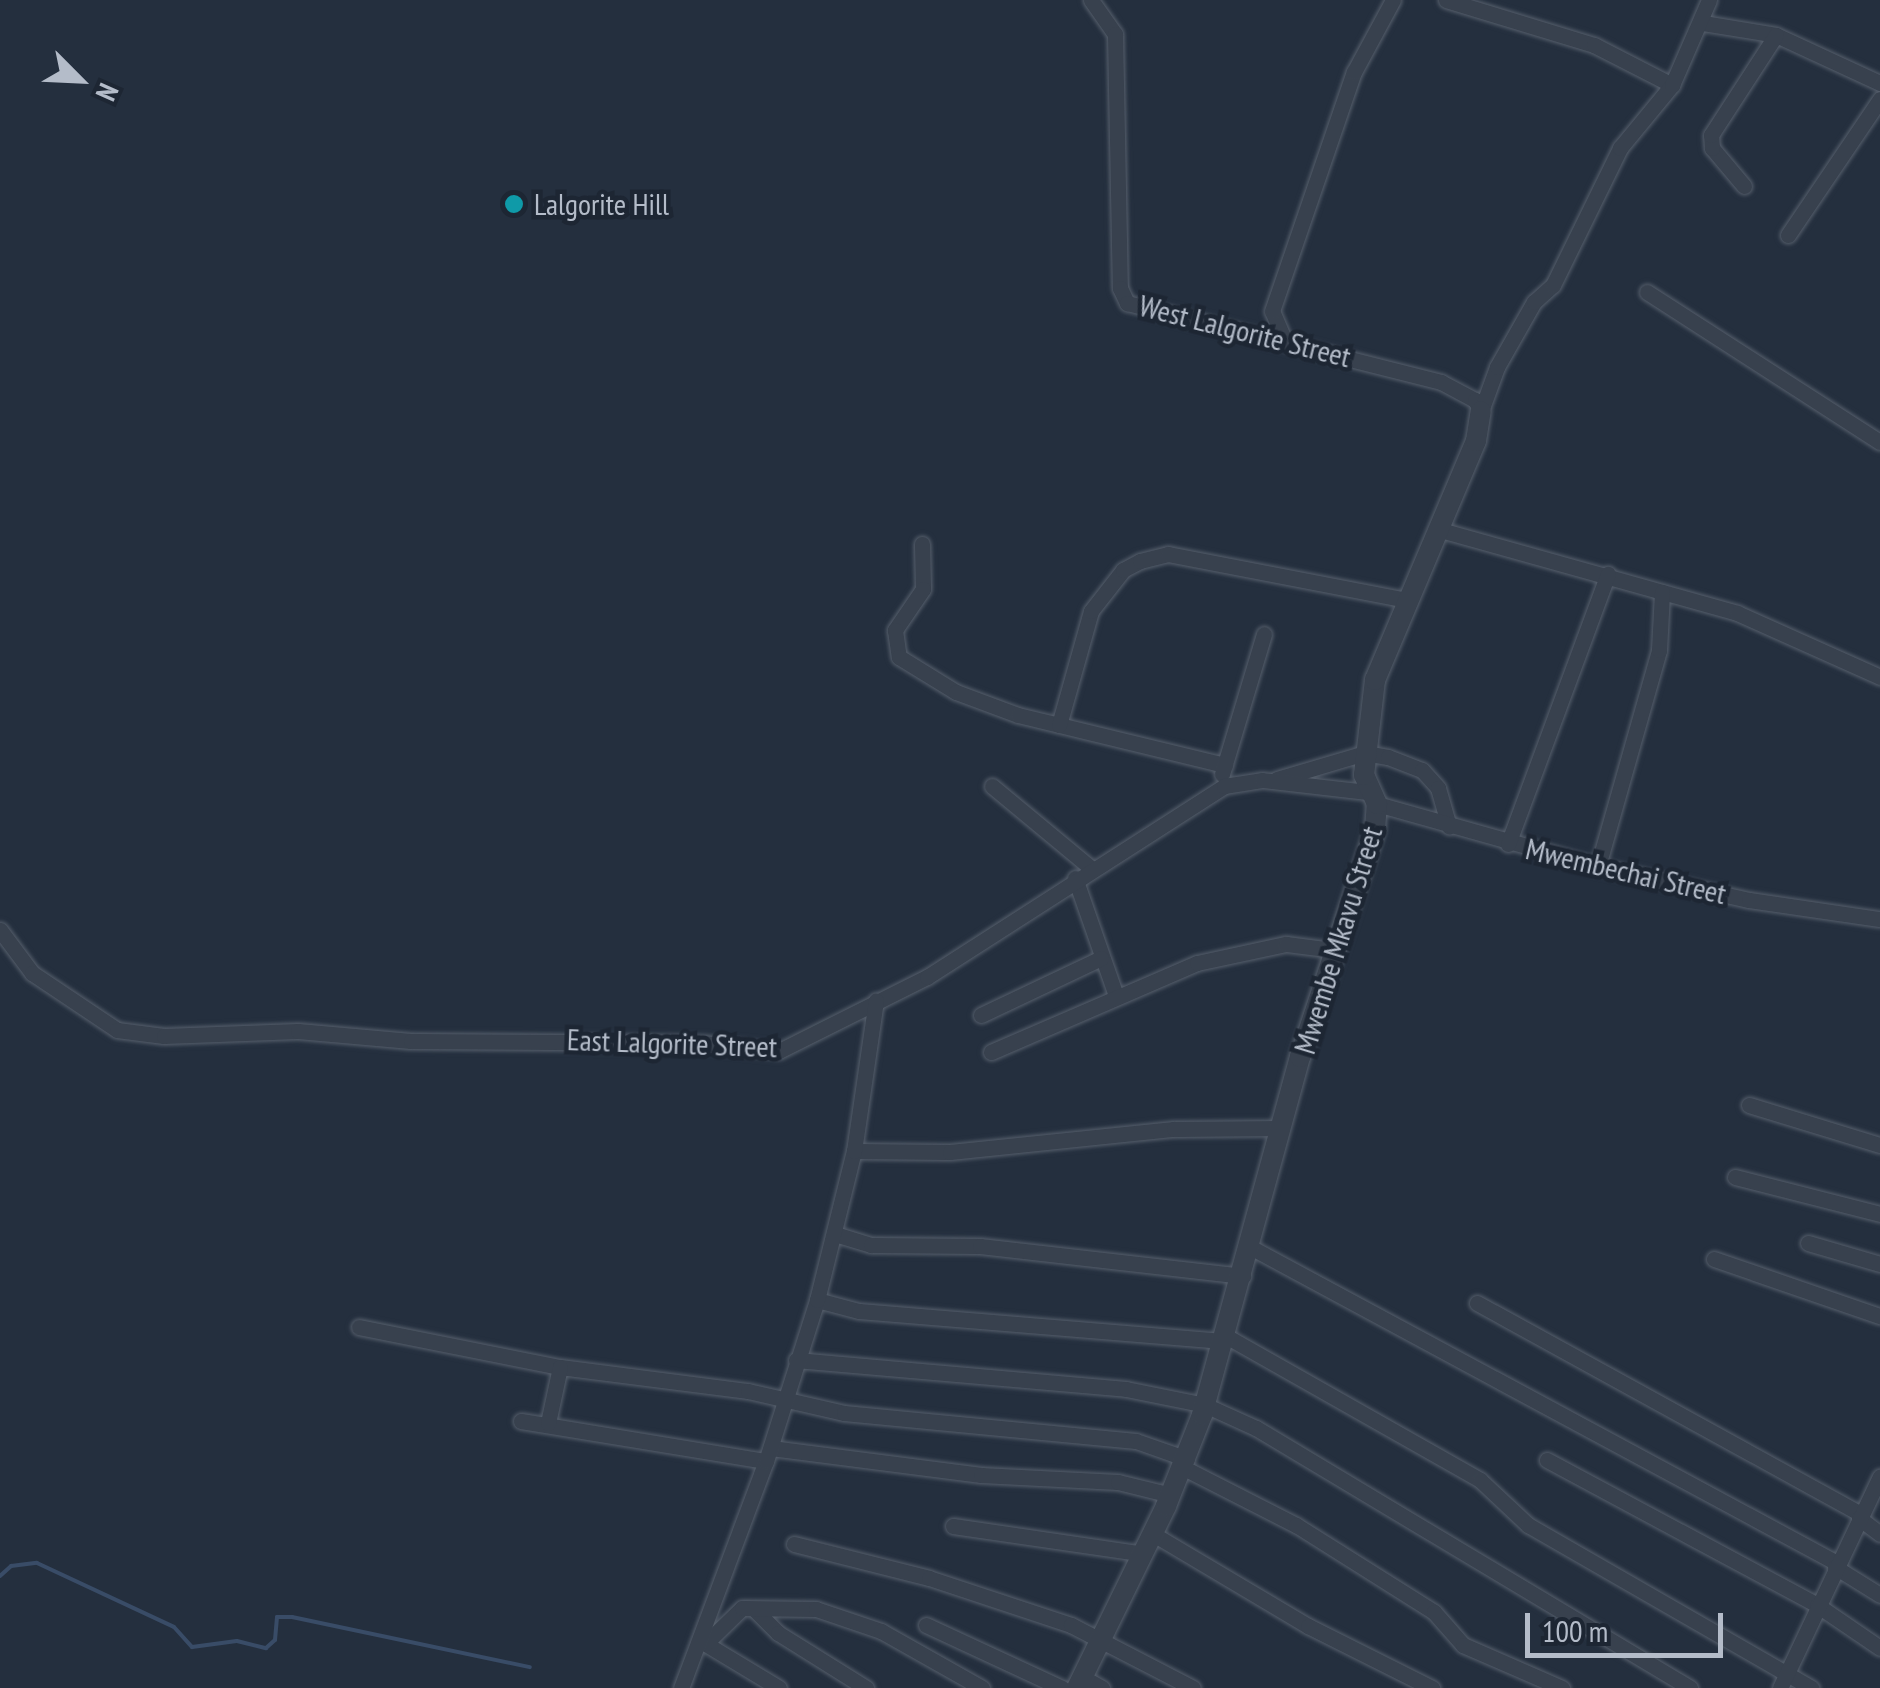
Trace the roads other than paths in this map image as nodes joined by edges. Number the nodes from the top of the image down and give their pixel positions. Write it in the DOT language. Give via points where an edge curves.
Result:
graph roads {
  1 [pos="1092,0"];
  2 [pos="1393,0"];
  3 [pos="1446,0"];
  4 [pos="1709,0"];
  5 [pos="1703,22"];
  6 [pos="1776,36"];
  7 [pos="1880,83"];
  8 [pos="1672,85"];
  9 [pos="1880,99"];
  10 [pos="1744,186"];
  11 [pos="1788,235"];
  12 [pos="1646,292"];
  13 [pos="1284,339"];
  14 [pos="1480,411"];
  15 [pos="1880,442"];
  16 [pos="1437,528"];
  17 [pos="922,544"];
  18 [pos="1608,574"];
  19 [pos="1662,592"];
  20 [pos="1408,600"];
  21 [pos="1264,634"];
  22 [pos="1880,677"];
  23 [pos="1058,724"];
  24 [pos="1364,752"];
  25 [pos="1225,765"];
  26 [pos="1272,780"];
  27 [pos="992,786"];
  28 [pos="1218,789"];
  29 [pos="1372,798"];
  30 [pos="1449,826"];
  31 [pos="1508,844"];
  32 [pos="1598,866"];
  33 [pos="1092,869"];
  34 [pos="1074,878"];
  35 [pos="1880,919"];
  36 [pos="0,930"];
  37 [pos="1332,950"];
  38 [pos="1101,958"];
  39 [pos="1116,996"];
  40 [pos="876,1001"];
  41 [pos="981,1015"];
  42 [pos="991,1052"];
  43 [pos="1749,1105"];
  44 [pos="1282,1128"];
  45 [pos="1880,1145"];
  46 [pos="854,1151"];
  47 [pos="1735,1177"];
  48 [pos="1880,1214"];
  49 [pos="835,1234"];
  50 [pos="1808,1244"];
  51 [pos="1252,1248"];
  52 [pos="1714,1259"];
  53 [pos="1880,1264"];
  54 [pos="1243,1276"];
  55 [pos="816,1300"];
  56 [pos="1478,1303"];
  57 [pos="1880,1316"];
  58 [pos="359,1327"];
  59 [pos="1224,1338"];
  60 [pos="796,1360"];
  61 [pos="560,1367"];
  62 [pos="784,1401"];
  63 [pos="1205,1404"];
  64 [pos="521,1421"];
  65 [pos="548,1423"];
  66 [pos="768,1454"];
  67 [pos="1548,1460"];
  68 [pos="1186,1463"];
  69 [pos="1880,1476"];
  70 [pos="1171,1496"];
  71 [pos="1860,1516"];
  72 [pos="954,1526"];
  73 [pos="1153,1534"];
  74 [pos="1880,1534"];
  75 [pos="794,1544"];
  76 [pos="1144,1554"];
  77 [pos="1836,1565"];
  78 [pos="1880,1596"];
  79 [pos="1816,1605"];
  80 [pos="754,1609"];
  81 [pos="926,1625"];
  82 [pos="1101,1638"];
  83 [pos="703,1642"];
  84 [pos="1880,1648"];
  85 [pos="1783,1680"];
  86 [pos="1080,1682"];
  87 [pos="681,1688"];
  88 [pos="779,1688"];
  89 [pos="866,1688"];
  90 [pos="982,1688"];
  91 [pos="1062,1688"];
  92 [pos="1102,1688"];
  93 [pos="1193,1688"];
  94 [pos="1432,1688"];
  95 [pos="1562,1688"];
  96 [pos="1690,1688"];
  97 [pos="1812,1688"];
  1 -- 13 [label="street, West Lalgorite Street" via="1115,34 1123,296 1149,311"];
  2 -- 13 [label="street" via="1354,72 1272,311"];
  3 -- 8 [label="street" via="1594,46"];
  4 -- 5 [label="street, Mwembe Mkavu Street"];
  5 -- 6 [label="street"];
  5 -- 8 [label="street, Mwembe Mkavu Street"];
  6 -- 7 [label="street"];
  6 -- 10 [label="street" via="1712,134 1712,148"];
  8 -- 14 [label="street, Mwembe Mkavu Street" via="1620,148 1552,285 1534,302 1497,367"];
  9 -- 11 [label="street"];
  12 -- 15 [label="street"];
  13 -- 14 [label="street, West Lalgorite Street" via="1441,382 1475,400"];
  14 -- 16 [label="street, Mwembe Mkavu Street" via="1476,441"];
  16 -- 18 [label="street"];
  16 -- 20 [label="street, Mwembe Mkavu Street"];
  17 -- 23 [label="street" via="923,589 896,630 899,657 956,692"];
  18 -- 19 [label="street"];
  18 -- 31 [label="street"];
  19 -- 22 [label="street" via="1737,613"];
  19 -- 32 [label="street" via="1659,650"];
  20 -- 23 [label="street" via="1168,554 1140,561 1122,570 1091,611"];
  20 -- 24 [label="street, Mwembe Mkavu Street" via="1375,680"];
  21 -- 25 [label="street"];
  23 -- 25 [label="street"];
  24 -- 26 [label="street"];
  24 -- 29 [label="street, Mwembe Mkavu Street"];
  24 -- 30 [label="street" via="1422,770 1438,788"];
  25 -- 28 [label="street"];
  26 -- 28 [label="street, East Lalgorite Street"];
  26 -- 29 [label="street, East Lalgorite Street"];
  27 -- 33 [label="street"];
  28 -- 33 [label="street, East Lalgorite Street"];
  29 -- 30 [label="street, Mwembechai Street"];
  29 -- 37 [label="street, Mwembe Mkavu Street" via="1375,830"];
  30 -- 31 [label="street, Mwembechai Street"];
  31 -- 32 [label="street, Mwembechai Street"];
  32 -- 35 [label="street, Mwembechai Street" via="1748,900"];
  33 -- 34 [label="street, East Lalgorite Street"];
  34 -- 38 [label="street"];
  34 -- 40 [label="street, East Lalgorite Street" via="943,967"];
  36 -- 40 [label="street, East Lalgorite Street" via="32,973 91,1017 117,1030 164,1036 298,1031 412,1041 702,1043 769,1052 796,1046"];
  37 -- 39 [label="street" via="1286,944 1230,954"];
  37 -- 44 [label="street, Mwembe Mkavu Street"];
  38 -- 39 [label="street"];
  38 -- 41 [label="street"];
  39 -- 42 [label="street"];
  40 -- 46 [label="street"];
  43 -- 45 [label="street"];
  44 -- 46 [label="street" via="1174,1129 950,1152"];
  44 -- 51 [label="street, Mwembe Mkavu Street"];
  46 -- 49 [label="street"];
  47 -- 48 [label="street"];
  49 -- 54 [label="street" via="871,1245 980,1246"];
  49 -- 55 [label="street"];
  50 -- 53 [label="street"];
  51 -- 54 [label="street, Mwembe Mkavu Street"];
  51 -- 77 [label="street"];
  52 -- 57 [label="street"];
  54 -- 59 [label="street, Mwembe Mkavu Street"];
  55 -- 59 [label="street" via="859,1311"];
  55 -- 60 [label="street"];
  56 -- 71 [label="street"];
  58 -- 61 [label="street"];
  59 -- 63 [label="street, Mwembe Mkavu Street"];
  59 -- 85 [label="street" via="1480,1480 1528,1525"];
  60 -- 62 [label="street"];
  60 -- 63 [label="street" via="1126,1389"];
  61 -- 62 [label="street" via="701,1383"];
  61 -- 65 [label="street"];
  62 -- 66 [label="street"];
  62 -- 68 [label="street" via="844,1413 1136,1441"];
  63 -- 68 [label="street, Mwembe Mkavu Street"];
  63 -- 96 [label="street" via="1256,1428"];
  64 -- 65 [label="street"];
  65 -- 66 [label="street"];
  66 -- 70 [label="street" via="1118,1482"];
  66 -- 83 [label="street"];
  67 -- 79 [label="street"];
  68 -- 70 [label="street, Mwembe Mkavu Street"];
  68 -- 95 [label="street" via="1434,1612 1463,1645"];
  69 -- 71 [label="street"];
  70 -- 73 [label="street, Mwembe Mkavu Street"];
  71 -- 74 [label="street"];
  71 -- 77 [label="street"];
  72 -- 76 [label="street"];
  73 -- 76 [label="street, Mwembe Mkavu Street"];
  73 -- 94 [label="street" via="1308,1626"];
  75 -- 82 [label="street" via="958,1587"];
  76 -- 82 [label="street, Mwembe Mkavu Street"];
  77 -- 78 [label="street"];
  77 -- 79 [label="street"];
  79 -- 84 [label="street"];
  79 -- 85 [label="street"];
  80 -- 83 [label="street" via="732,1612"];
  80 -- 89 [label="street" via="778,1633"];
  80 -- 90 [label="street" via="845,1616"];
  81 -- 91 [label="street"];
  82 -- 86 [label="street, Mwembe Mkavu Street"];
  82 -- 93 [label="street"];
  83 -- 87 [label="street"];
  83 -- 88 [label="street"];
  85 -- 97 [label="street"];
  86 -- 92 [label="street"];
}
